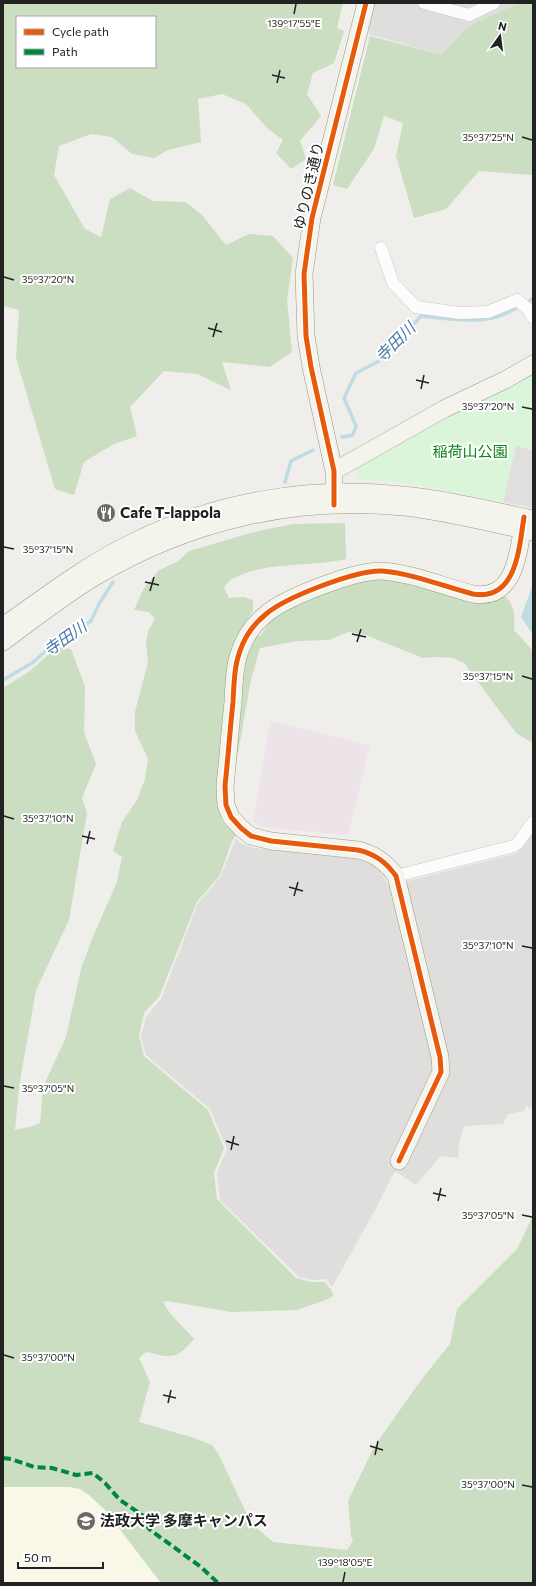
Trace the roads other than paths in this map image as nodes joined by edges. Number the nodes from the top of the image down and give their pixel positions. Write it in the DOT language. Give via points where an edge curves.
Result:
graph roads {
  1 [pos="366,3"];
  2 [pos="424,3"];
  3 [pos="494,3"];
  4 [pos="381,248"];
  5 [pos="530,313"];
  6 [pos="533,364"];
  7 [pos="334,471"];
  8 [pos="334,498"];
  9 [pos="528,524"];
  10 [pos="3,626"];
  11 [pos="3,642"];
  12 [pos="533,822"];
  13 [pos="396,876"];
  14 [pos="399,1161"];
  1 -- 7 [label="street, ゆりのき通り" via="312,218 304,274 308,351"];
  2 -- 3 [label="street" via="469,15"];
  4 -- 5 [label="street" via="393,283 416,308 460,313 488,312 517,300"];
  6 -- 7 [label="street" via="444,409"];
  7 -- 8 [label="street, ゆりのき通り"];
  8 -- 9 [label="street" via="376,493 427,498"];
  8 -- 10 [label="street" via="285,496 235,505 157,531 89,566"];
  8 -- 11 [label="street" via="258,513 162,542 94,578"];
  9 -- 13 [label="street" via="512,573 507,582 496,591 473,594 382,572 353,575 274,607 254,626 240,650 236,663 225,786 226,806 231,817 246,832 262,839 371,853"];
  12 -- 13 [label="street" via="514,846"];
  13 -- 14 [label="street" via="441,1066 441,1072"];
}
